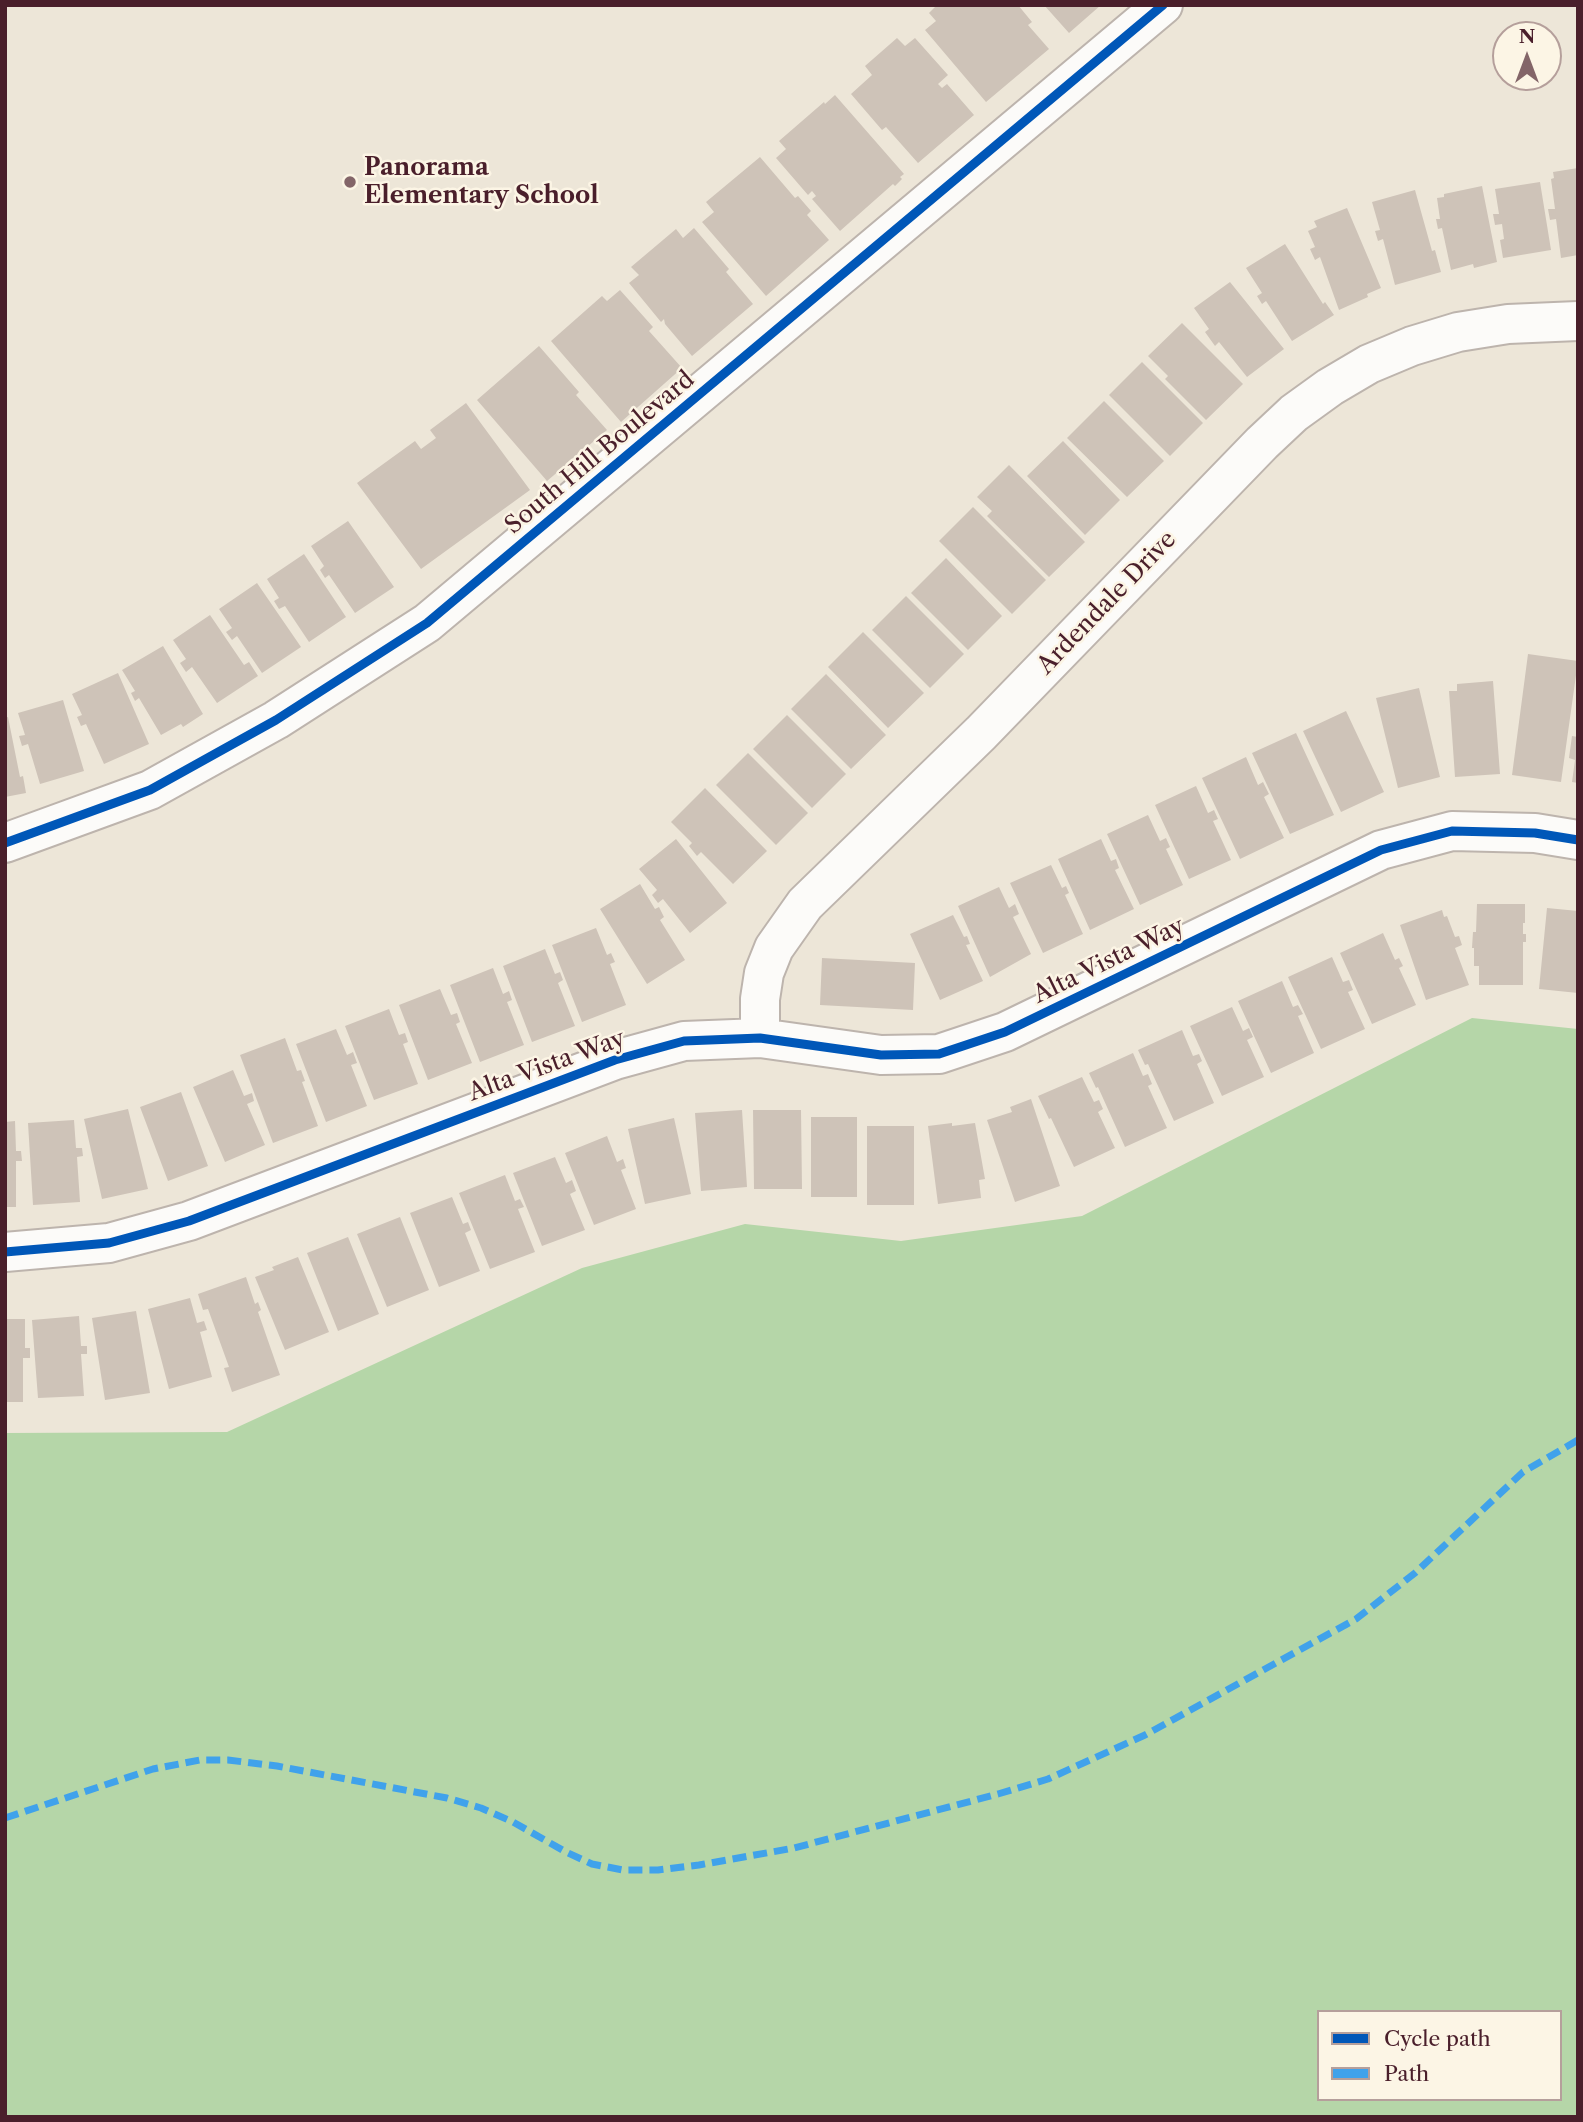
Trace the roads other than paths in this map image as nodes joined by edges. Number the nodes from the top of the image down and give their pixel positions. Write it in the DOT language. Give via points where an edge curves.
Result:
graph roads {
  1 [pos="1163,5"];
  2 [pos="1578,321"];
  3 [pos="1578,840"];
  4 [pos="5,843"];
  5 [pos="760,1038"];
  6 [pos="5,1252"];
  1 -- 4 [label="street, South Hill Boulevard" via="427,623 276,720 150,790"];
  2 -- 5 [label="street, Ardendale Drive" via="1508,324 1412,346 1369,364 1294,413 981,733 805,904 774,948 764,973"];
  3 -- 5 [label="street, Alta Vista Way" via="1535,833 1452,831 1381,850 1005,1032 939,1054 881,1055"];
  5 -- 6 [label="street, Alta Vista Way" via="684,1041 615,1060 189,1221 109,1242"];
}
